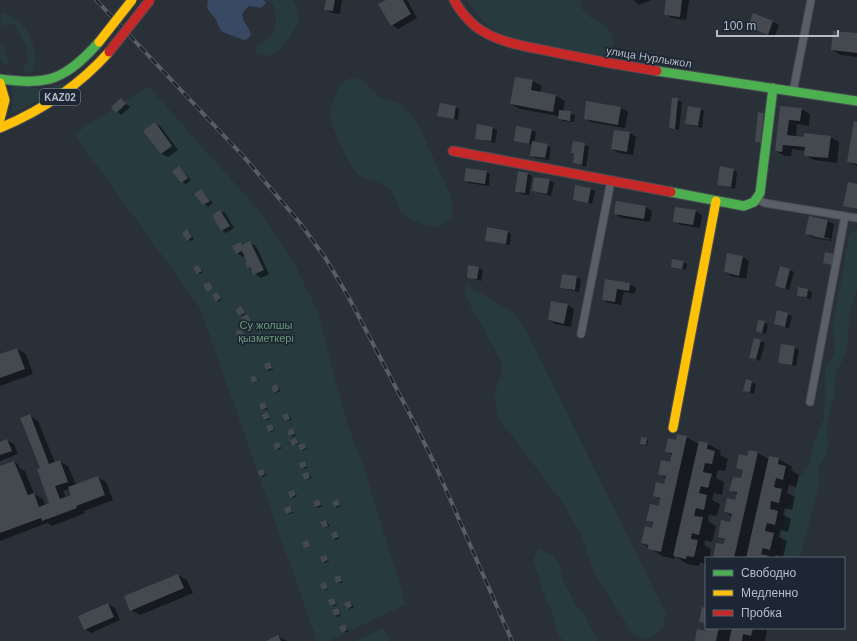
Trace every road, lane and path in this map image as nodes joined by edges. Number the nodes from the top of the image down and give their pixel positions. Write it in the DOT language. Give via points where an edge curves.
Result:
graph roads {
  1 [pos="132,0"];
  2 [pos="150,0"];
  3 [pos="454,0"];
  4 [pos="811,0"];
  5 [pos="0,79"];
  6 [pos="0,83"];
  7 [pos="773,88"];
  8 [pos="793,92"];
  9 [pos="857,101"];
  10 [pos="0,119"];
  11 [pos="0,128"];
  12 [pos="453,152"];
  13 [pos="611,181"];
  14 [pos="756,200"];
  15 [pos="716,201"];
  16 [pos="845,216"];
  17 [pos="857,218"];
  18 [pos="581,334"];
  19 [pos="810,402"];
  20 [pos="673,428"];
  1 -- 5 [label="main road, KAZ02, bridge" via="79,64 56,78 32,83"];
  2 -- 11 [label="main road, KAZ02, bridge" via="90,74 65,94 30,115"];
  3 -- 7 [label="main road, улица Нурлыжол" via="475,26 514,44 613,64"];
  4 -- 8 [label="street"];
  6 -- 10 [label="main road" via="5,100"];
  7 -- 8 [label="main road, улица Нурлыжол"];
  7 -- 14 [label="main road" via="760,193"];
  8 -- 9 [label="main road, улица Нурлыжол"];
  12 -- 13 [label="main road"];
  13 -- 15 [label="main road"];
  13 -- 18 [label="street"];
  14 -- 15 [label="main road" via="744,206"];
  14 -- 16 [label="street"];
  15 -- 20 [label="main road"];
  16 -- 17 [label="street"];
  16 -- 19 [label="street"];
}
